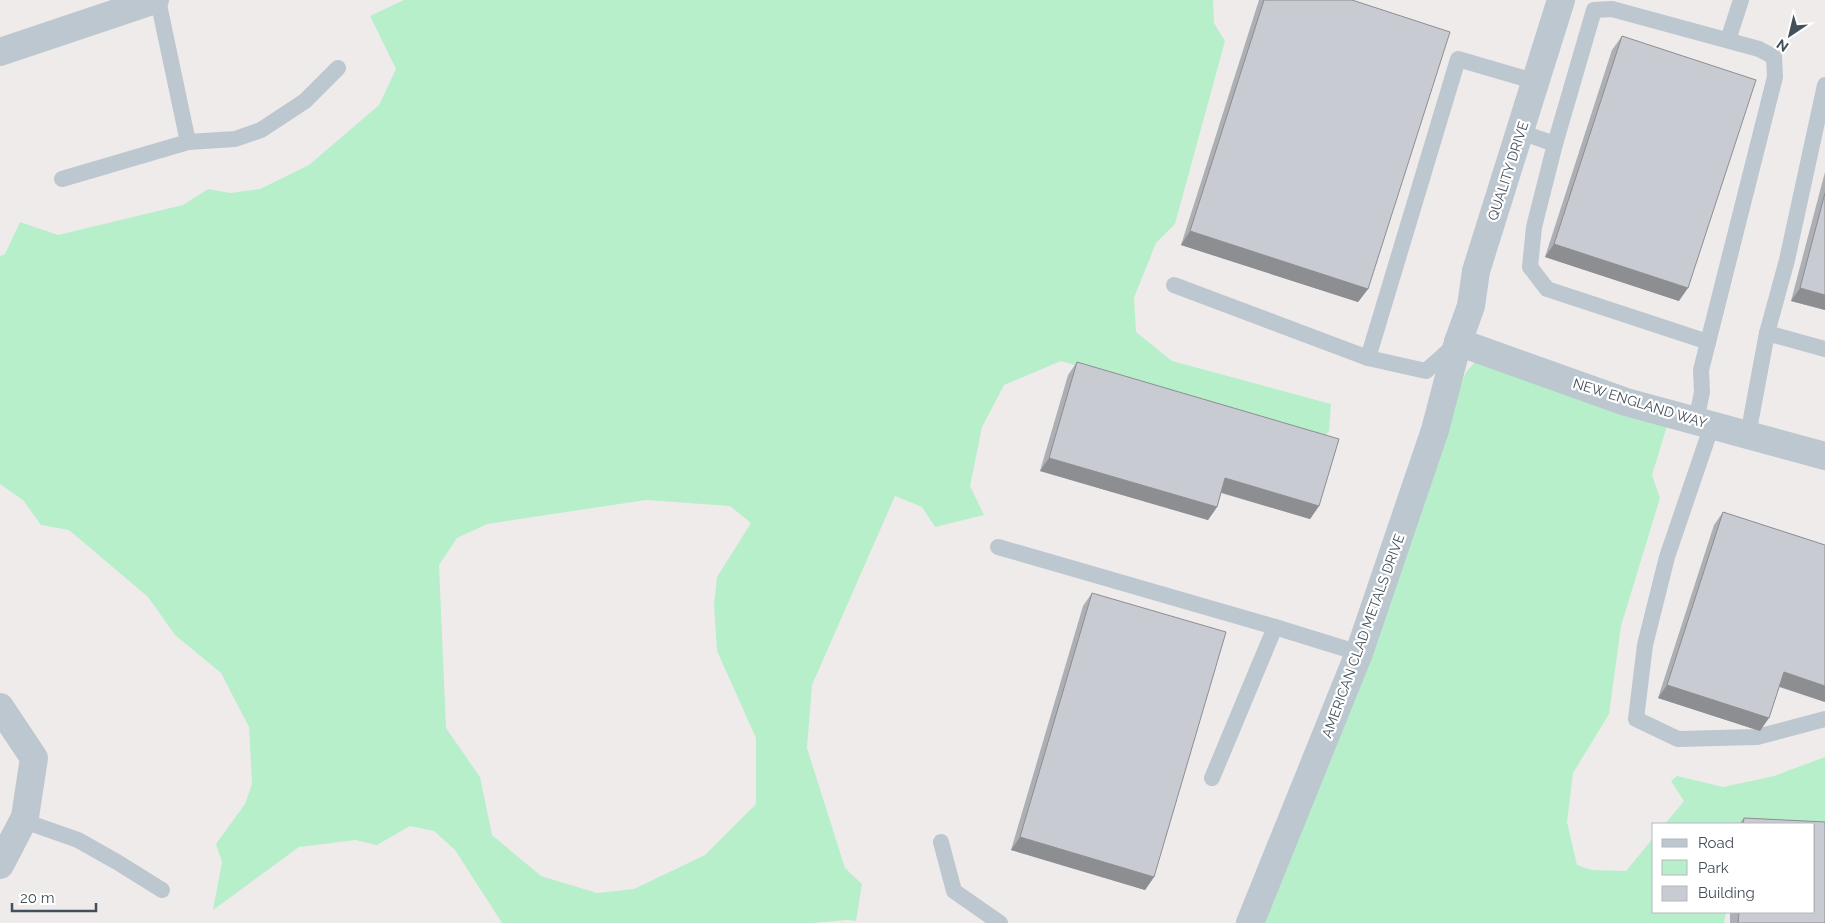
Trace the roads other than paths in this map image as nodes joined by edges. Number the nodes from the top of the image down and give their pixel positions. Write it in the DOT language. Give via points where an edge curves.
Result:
graph roads {
  1 [pos="157,0"];
  2 [pos="1561,0"];
  3 [pos="1741,0"];
  4 [pos="1728,40"];
  5 [pos="0,52"];
  6 [pos="338,68"];
  7 [pos="1537,82"];
  8 [pos="1825,85"];
  9 [pos="1520,132"];
  10 [pos="188,142"];
  11 [pos="1555,144"];
  12 [pos="62,179"];
  13 [pos="1174,285"];
  14 [pos="1767,333"];
  15 [pos="1458,342"];
  16 [pos="1708,342"];
  17 [pos="1825,349"];
  18 [pos="1368,358"];
  19 [pos="1704,423"];
  20 [pos="1748,435"];
  21 [pos="1825,456"];
  22 [pos="998,547"];
  23 [pos="1275,627"];
  24 [pos="1359,653"];
  25 [pos="0,707"];
  26 [pos="1825,719"];
  27 [pos="1212,778"];
  28 [pos="24,821"];
  29 [pos="941,842"];
  30 [pos="0,865"];
  31 [pos="162,890"];
  32 [pos="1000,923"];
  33 [pos="1250,923"];
  1 -- 5 [label="street"];
  1 -- 10 [label="lane"];
  2 -- 7 [label="street, QUALITY DRIVE"];
  3 -- 4 [label="lane"];
  4 -- 11 [label="lane" via="1612,9 1594,10"];
  4 -- 16 [label="lane" via="1774,57 1775,78"];
  6 -- 10 [label="lane" via="305,101 261,130 236,139"];
  7 -- 9 [label="street, QUALITY DRIVE"];
  7 -- 18 [label="lane" via="1458,59"];
  8 -- 14 [label="lane"];
  9 -- 11 [label="lane"];
  9 -- 15 [label="street, QUALITY DRIVE" via="1479,262 1471,306"];
  10 -- 12 [label="lane"];
  11 -- 16 [label="lane" via="1534,227 1530,267 1547,289"];
  13 -- 18 [label="lane"];
  14 -- 17 [label="lane"];
  14 -- 20 [label="lane"];
  15 -- 18 [label="lane" via="1426,371"];
  15 -- 19 [label="street, NEW ENGLAND WAY" via="1626,402"];
  15 -- 24 [label="street, AMERICAN CLAD METALS DRIVE" via="1435,430"];
  16 -- 19 [label="lane" via="1700,370"];
  19 -- 20 [label="street, NEW ENGLAND WAY"];
  19 -- 26 [label="lane" via="1644,645 1636,719 1678,739 1757,737"];
  20 -- 21 [label="street, NEW ENGLAND WAY"];
  22 -- 23 [label="lane"];
  23 -- 24 [label="lane"];
  23 -- 27 [label="lane"];
  24 -- 33 [label="street, AMERICAN CLAD METALS DRIVE"];
  25 -- 28 [label="street" via="34,758"];
  28 -- 30 [label="street"];
  28 -- 31 [label="lane" via="78,840"];
  29 -- 32 [label="lane" via="954,891"];
}
